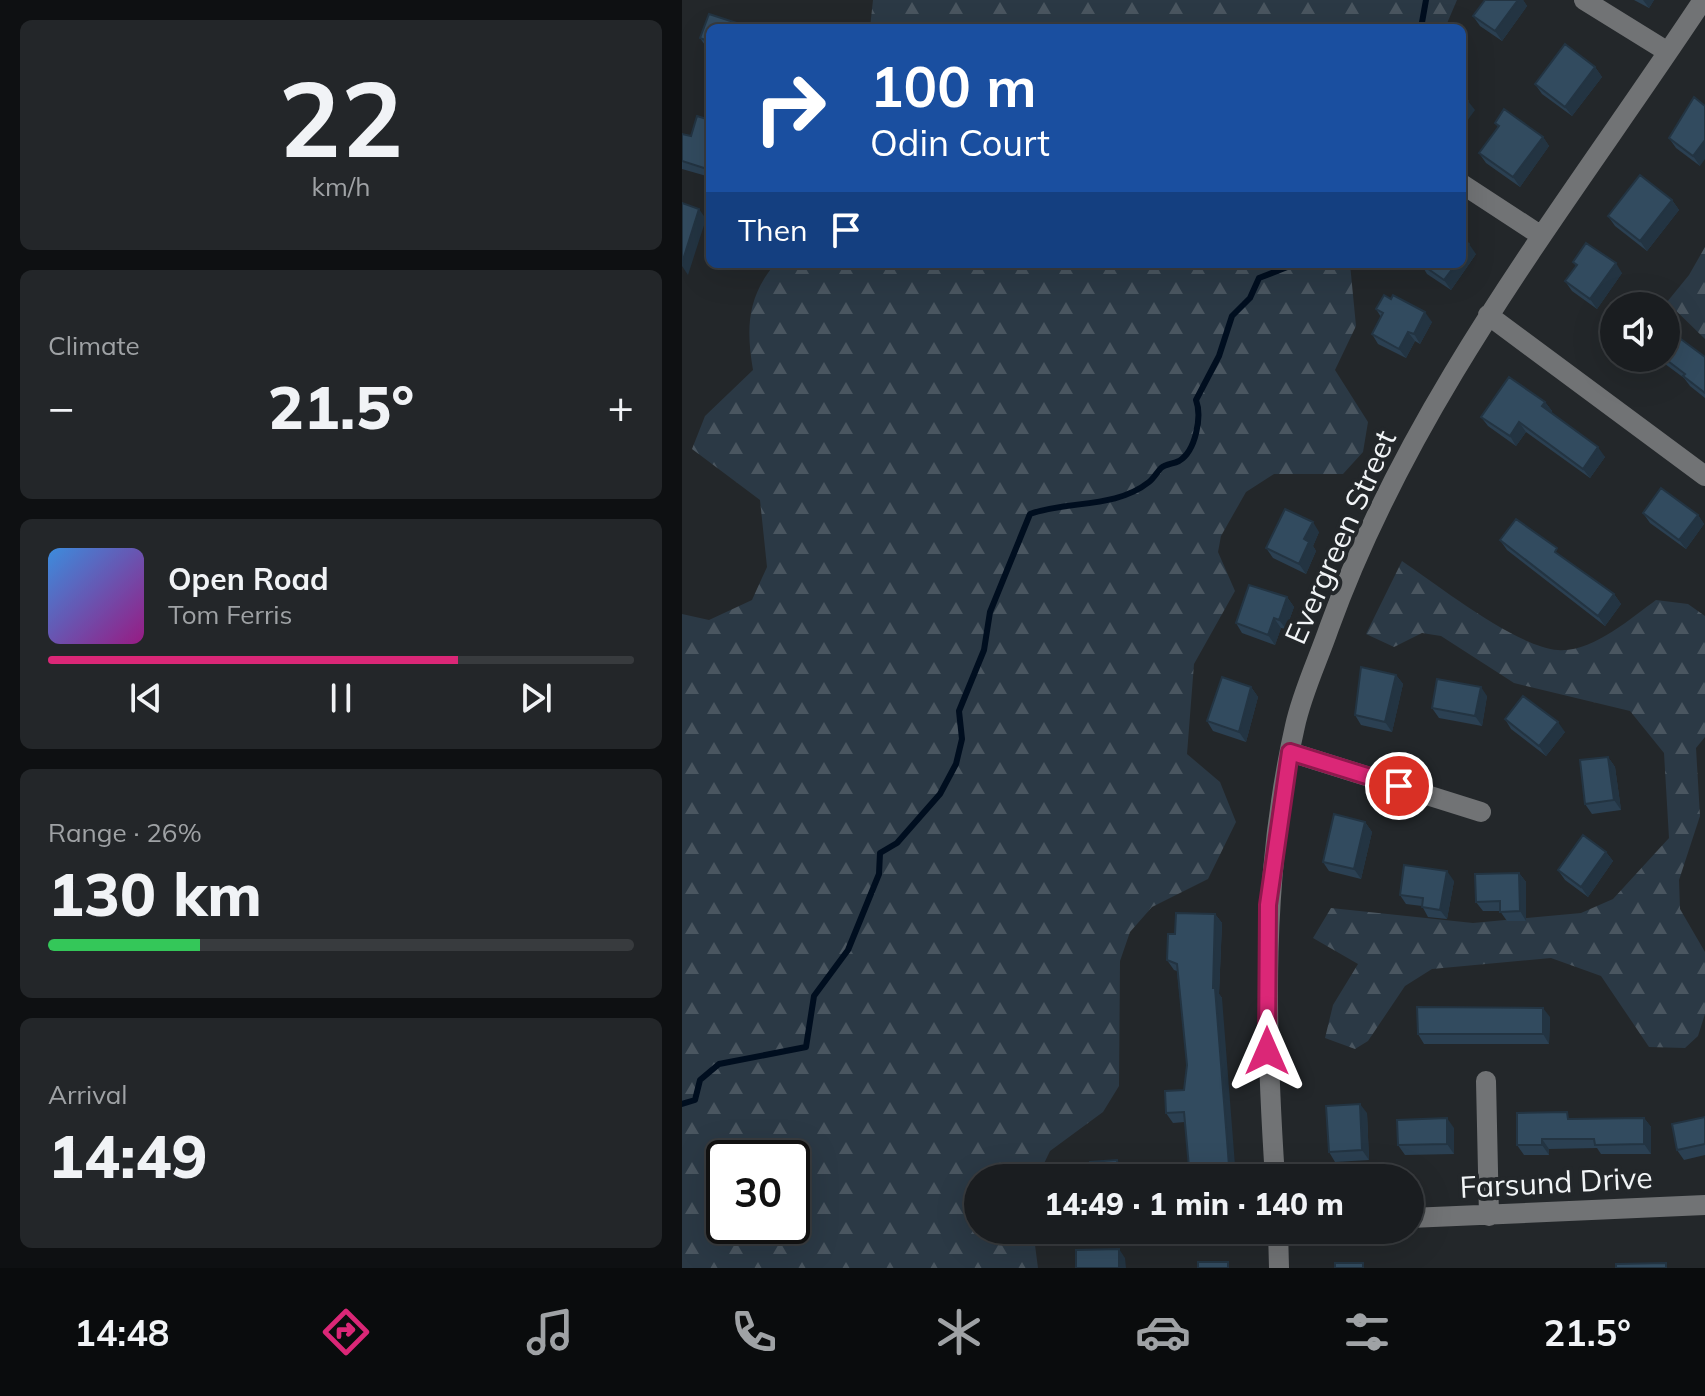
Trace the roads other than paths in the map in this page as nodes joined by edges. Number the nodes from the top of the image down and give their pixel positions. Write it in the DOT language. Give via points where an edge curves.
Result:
graph roads {
  1 [pos="1584,0"];
  2 [pos="1703,0"];
  3 [pos="1668,52"];
  4 [pos="1466,187"];
  5 [pos="1540,235"];
  6 [pos="1488,315"];
  7 [pos="1705,476"];
  8 [pos="1290,752"];
  9 [pos="1481,812"];
  10 [pos="1486,1081"];
  11 [pos="1274,1164"];
  12 [pos="1705,1205"];
  13 [pos="1489,1216"];
  14 [pos="1424,1218"];
  15 [pos="1278,1244"];
  16 [pos="1279,1268"];
  1 -- 3 [label="street"];
  2 -- 3 [label="street, Evergreen Street"];
  3 -- 5 [label="street, Evergreen Street"];
  4 -- 5 [label="street"];
  5 -- 6 [label="street, Evergreen Street"];
  6 -- 7 [label="street"];
  6 -- 8 [label="street, Evergreen Street" via="1445,383 1346,583 1295,723"];
  8 -- 9 [label="street"];
  8 -- 11 [label="street, Evergreen Street" via="1268,905 1267,1051"];
  10 -- 13 [label="street"];
  12 -- 13 [label="street, Farsund Drive"];
  13 -- 14 [label="street, Farsund Drive"];
  15 -- 16 [label="street"];
}
